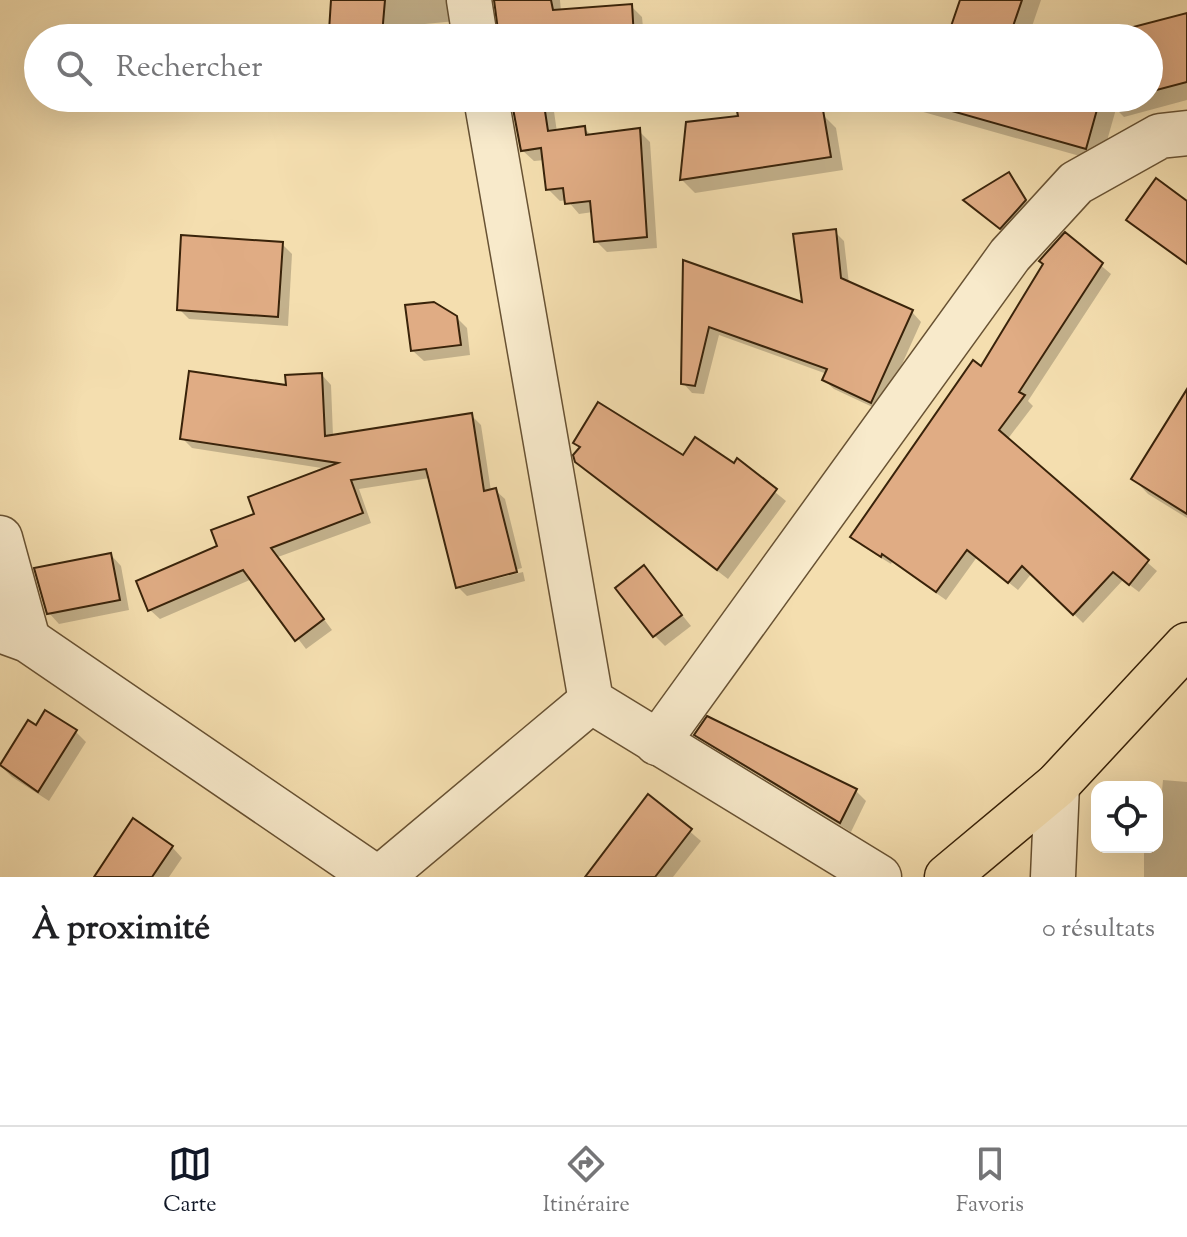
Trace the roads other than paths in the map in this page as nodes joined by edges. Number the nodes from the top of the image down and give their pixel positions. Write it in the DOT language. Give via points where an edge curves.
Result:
graph roads {
  1 [pos="469,0"];
  2 [pos="473,24"];
  3 [pos="488,112"];
  4 [pos="1187,133"];
  5 [pos="0,538"];
  6 [pos="14,635"];
  7 [pos="1187,645"];
  8 [pos="591,701"];
  9 [pos="657,743"];
  10 [pos="1057,785"];
  11 [pos="375,877"];
  12 [pos="381,877"];
  13 [pos="879,877"];
  14 [pos="947,877"];
  15 [pos="1053,877"];
  1 -- 2 [label="street"];
  3 -- 8 [label="street"];
  4 -- 9 [label="street" via="1160,136 1076,183 1010,255"];
  5 -- 6 [label="street"];
  6 -- 11 [label="street"];
  7 -- 10 [label="main road"];
  8 -- 9 [label="street"];
  8 -- 12 [label="street"];
  9 -- 13 [label="street"];
  10 -- 14 [label="main road"];
  10 -- 15 [label="street"];
}
